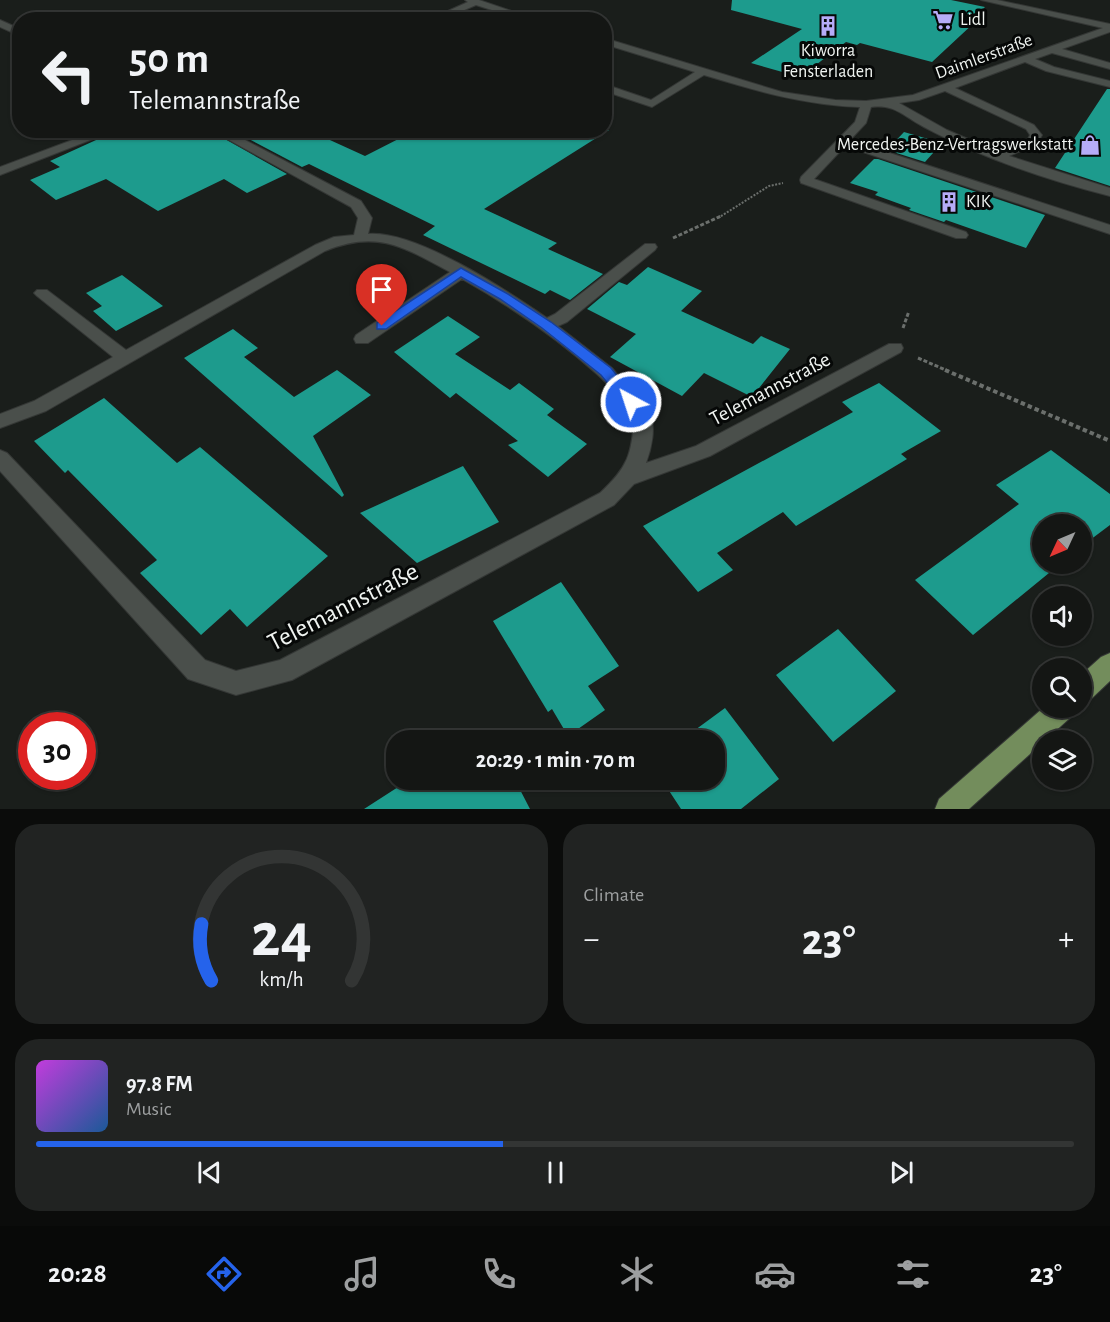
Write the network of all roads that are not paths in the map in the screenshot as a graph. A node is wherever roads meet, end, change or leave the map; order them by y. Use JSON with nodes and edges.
{"nodes":[{"id":1,"x":985,"y":0,"type":"edge"},
{"id":2,"x":473,"y":1,"type":"edge"},
{"id":3,"x":449,"y":12,"type":"edge"},
{"id":4,"x":508,"y":12,"type":"edge"},
{"id":5,"x":1110,"y":28,"type":"edge"},
{"id":6,"x":612,"y":43,"type":"edge"},
{"id":7,"x":1053,"y":50,"type":"junction"},
{"id":8,"x":1026,"y":59,"type":"junction"},
{"id":9,"x":1110,"y":66,"type":"edge"},
{"id":10,"x":703,"y":71,"type":"junction"},
{"id":11,"x":1110,"y":84,"type":"edge"},
{"id":12,"x":947,"y":88,"type":"junction"},
{"id":13,"x":612,"y":90,"type":"edge"},
{"id":14,"x":891,"y":103,"type":"junction"},
{"id":15,"x":866,"y":104,"type":"junction"},
{"id":16,"x":89,"y":138,"type":"edge"},
{"id":17,"x":231,"y":138,"type":"edge"},
{"id":18,"x":842,"y":141,"type":"junction"},
{"id":19,"x":998,"y":156,"type":"junction"},
{"id":20,"x":0,"y":171,"type":"edge"},
{"id":21,"x":1110,"y":192,"type":"edge"},
{"id":22,"x":1110,"y":230,"type":"edge"},
{"id":23,"x":961,"y":235,"type":"dead end"},
{"id":24,"x":360,"y":238,"type":"junction"},
{"id":25,"x":650,"y":247,"type":"road end"},
{"id":26,"x":461,"y":272,"type":"junction"},
{"id":27,"x":42,"y":293,"type":"dead end"},
{"id":28,"x":546,"y":325,"type":"junction"},
{"id":29,"x":362,"y":339,"type":"dead end"},
{"id":30,"x":895,"y":348,"type":"road end"},
{"id":31,"x":126,"y":358,"type":"junction"},
{"id":32,"x":0,"y":421,"type":"edge"},
{"id":33,"x":0,"y":458,"type":"edge"},
{"id":34,"x":631,"y":477,"type":"junction"},
{"id":35,"x":1110,"y":665,"type":"edge"},
{"id":36,"x":1092,"y":681,"type":"edge"},
{"id":37,"x":1051,"y":718,"type":"edge"},
{"id":38,"x":949,"y":809,"type":"edge"}],
"edges":[{"from":1,"to":5,"type":"street"},
{"from":2,"to":3,"type":"street"},
{"from":2,"to":4,"type":"street"},
{"from":5,"to":7,"type":"street","name":"Daimlerstraße"},
{"from":6,"to":10,"type":"street","name":"Daimlerstraße"},
{"from":7,"to":8,"type":"street","name":"Daimlerstraße"},
{"from":7,"to":9,"type":"street"},
{"from":8,"to":11,"type":"street"},
{"from":8,"to":12,"type":"street","name":"Daimlerstraße"},
{"from":10,"to":13,"type":"street"},
{"from":10,"to":15,"type":"street","name":"Daimlerstraße"},
{"from":12,"to":14,"type":"street","name":"Daimlerstraße"},
{"from":12,"to":19,"type":"street"},
{"from":14,"to":15,"type":"street","name":"Daimlerstraße"},
{"from":14,"to":19,"type":"street"},
{"from":15,"to":18,"type":"street"},
{"from":16,"to":20,"type":"street"},
{"from":17,"to":24,"type":"street"},
{"from":18,"to":22,"type":"street"},
{"from":18,"to":23,"type":"street"},
{"from":19,"to":21,"type":"street"},
{"from":24,"to":26,"type":"street","name":"Telemannstraße"},
{"from":24,"to":31,"type":"street","name":"Telemannstraße"},
{"from":25,"to":28,"type":"street"},
{"from":26,"to":28,"type":"street","name":"Telemannstraße"},
{"from":26,"to":29,"type":"street"},
{"from":27,"to":31,"type":"street"},
{"from":28,"to":34,"type":"street","name":"Telemannstraße"},
{"from":30,"to":34,"type":"street","name":"Telemannstraße"},
{"from":31,"to":32,"type":"street","name":"Telemannstraße"},
{"from":33,"to":34,"type":"street","name":"Telemannstraße"},
{"from":35,"to":36,"type":"main road"},
{"from":37,"to":38,"type":"main road"}]}
